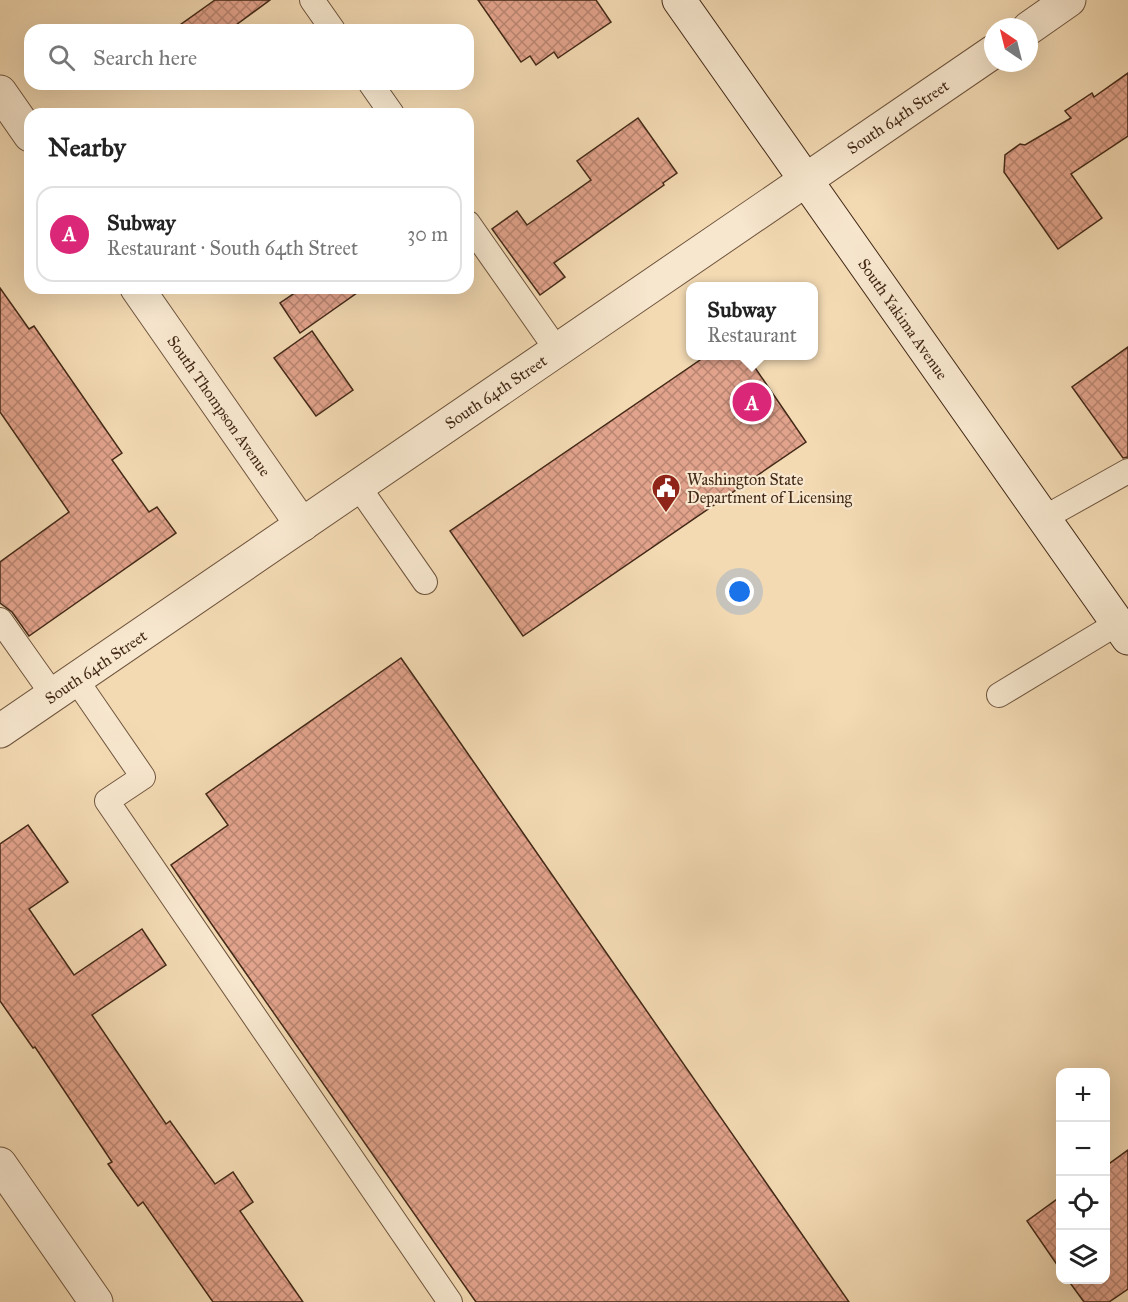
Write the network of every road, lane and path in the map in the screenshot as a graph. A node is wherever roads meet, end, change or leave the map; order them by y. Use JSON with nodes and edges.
{"nodes":[{"id":1,"x":312,"y":0,"type":"edge"},
{"id":2,"x":679,"y":0,"type":"edge"},
{"id":3,"x":1067,"y":1,"type":"edge"},
{"id":4,"x":1038,"y":21,"type":"edge"},
{"id":5,"x":329,"y":24,"type":"edge"},
{"id":6,"x":984,"y":58,"type":"edge"},
{"id":7,"x":375,"y":90,"type":"edge"},
{"id":8,"x":0,"y":92,"type":"edge"},
{"id":9,"x":388,"y":108,"type":"edge"},
{"id":10,"x":24,"y":126,"type":"edge"},
{"id":11,"x":805,"y":181,"type":"junction"},
{"id":12,"x":474,"y":232,"type":"edge"},
{"id":13,"x":141,"y":294,"type":"edge"},
{"id":14,"x":557,"y":350,"type":"junction"},
{"id":15,"x":1128,"y":471,"type":"edge"},
{"id":16,"x":358,"y":486,"type":"junction"},
{"id":17,"x":1044,"y":518,"type":"junction"},
{"id":18,"x":302,"y":525,"type":"junction"},
{"id":19,"x":425,"y":582,"type":"dead end"},
{"id":20,"x":0,"y":620,"type":"edge"},
{"id":21,"x":1123,"y":631,"type":"edge"},
{"id":22,"x":65,"y":688,"type":"junction"},
{"id":23,"x":999,"y":695,"type":"dead end"},
{"id":24,"x":0,"y":731,"type":"edge"},
{"id":25,"x":0,"y":1164,"type":"edge"},
{"id":26,"x":96,"y":1302,"type":"edge"},
{"id":27,"x":450,"y":1302,"type":"edge"}],
"edges":[{"from":1,"to":5,"type":"lane"},
{"from":2,"to":11,"type":"street","name":"South Yakima Avenue"},
{"from":3,"to":4,"type":"street"},
{"from":6,"to":11,"type":"street","name":"South 64th Street"},
{"from":7,"to":9,"type":"lane"},
{"from":8,"to":10,"type":"street"},
{"from":11,"to":14,"type":"street","name":"South 64th Street"},
{"from":11,"to":17,"type":"street","name":"South Yakima Avenue"},
{"from":12,"to":14,"type":"lane"},
{"from":13,"to":18,"type":"street","name":"South Thompson Avenue"},
{"from":14,"to":16,"type":"street","name":"South 64th Street"},
{"from":15,"to":17,"type":"lane"},
{"from":16,"to":18,"type":"street","name":"South 64th Street"},
{"from":16,"to":19,"type":"lane"},
{"from":17,"to":21,"type":"street","name":"South Yakima Avenue"},
{"from":18,"to":22,"type":"street","name":"South 64th Street"},
{"from":20,"to":22,"type":"lane"},
{"from":21,"to":23,"type":"lane"},
{"from":22,"to":24,"type":"street","name":"South 64th Street"},
{"from":22,"to":27,"type":"lane"},
{"from":25,"to":26,"type":"street"}]}
